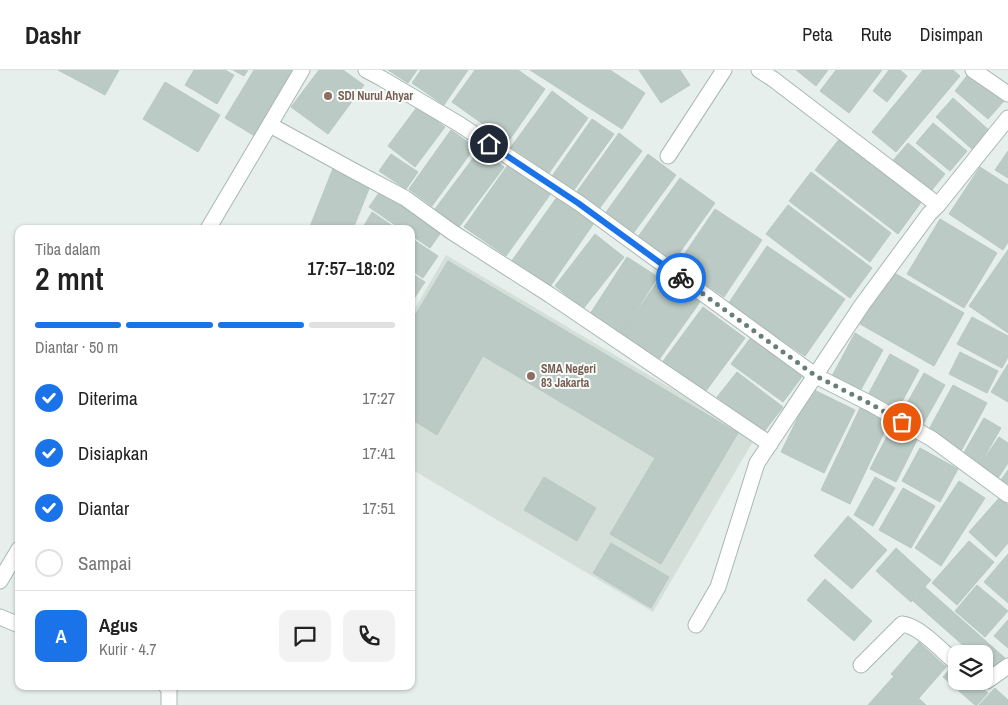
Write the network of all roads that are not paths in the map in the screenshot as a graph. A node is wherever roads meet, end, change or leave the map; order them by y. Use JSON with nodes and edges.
{"nodes":[{"id":1,"x":302,"y":70,"type":"edge"},
{"id":2,"x":366,"y":70,"type":"edge"},
{"id":3,"x":724,"y":70,"type":"edge"},
{"id":4,"x":759,"y":70,"type":"edge"},
{"id":5,"x":973,"y":70,"type":"edge"},
{"id":6,"x":1008,"y":94,"type":"edge"},
{"id":7,"x":1008,"y":118,"type":"edge"},
{"id":8,"x":270,"y":124,"type":"junction"},
{"id":9,"x":668,"y":156,"type":"dead end"},
{"id":10,"x":938,"y":205,"type":"junction"},
{"id":11,"x":210,"y":225,"type":"edge"},
{"id":12,"x":816,"y":376,"type":"junction"},
{"id":13,"x":770,"y":444,"type":"junction"},
{"id":14,"x":1008,"y":494,"type":"edge"},
{"id":15,"x":15,"y":556,"type":"edge"},
{"id":16,"x":0,"y":580,"type":"edge"},
{"id":17,"x":0,"y":617,"type":"edge"},
{"id":18,"x":15,"y":623,"type":"edge"},
{"id":19,"x":696,"y":625,"type":"dead end"},
{"id":20,"x":948,"y":656,"type":"edge"},
{"id":21,"x":861,"y":665,"type":"dead end"},
{"id":22,"x":1008,"y":666,"type":"edge"},
{"id":23,"x":993,"y":677,"type":"edge"},
{"id":24,"x":168,"y":690,"type":"edge"},
{"id":25,"x":169,"y":705,"type":"edge"}],
"edges":[{"from":1,"to":8,"type":"street"},
{"from":2,"to":12,"type":"street"},
{"from":3,"to":9,"type":"street"},
{"from":4,"to":10,"type":"street"},
{"from":5,"to":6,"type":"street"},
{"from":7,"to":10,"type":"street"},
{"from":8,"to":11,"type":"street"},
{"from":8,"to":13,"type":"street"},
{"from":10,"to":12,"type":"street"},
{"from":12,"to":13,"type":"street"},
{"from":12,"to":14,"type":"street"},
{"from":13,"to":19,"type":"street"},
{"from":15,"to":16,"type":"street"},
{"from":17,"to":18,"type":"street"},
{"from":20,"to":21,"type":"street"},
{"from":22,"to":23,"type":"street"},
{"from":24,"to":25,"type":"street"}]}
